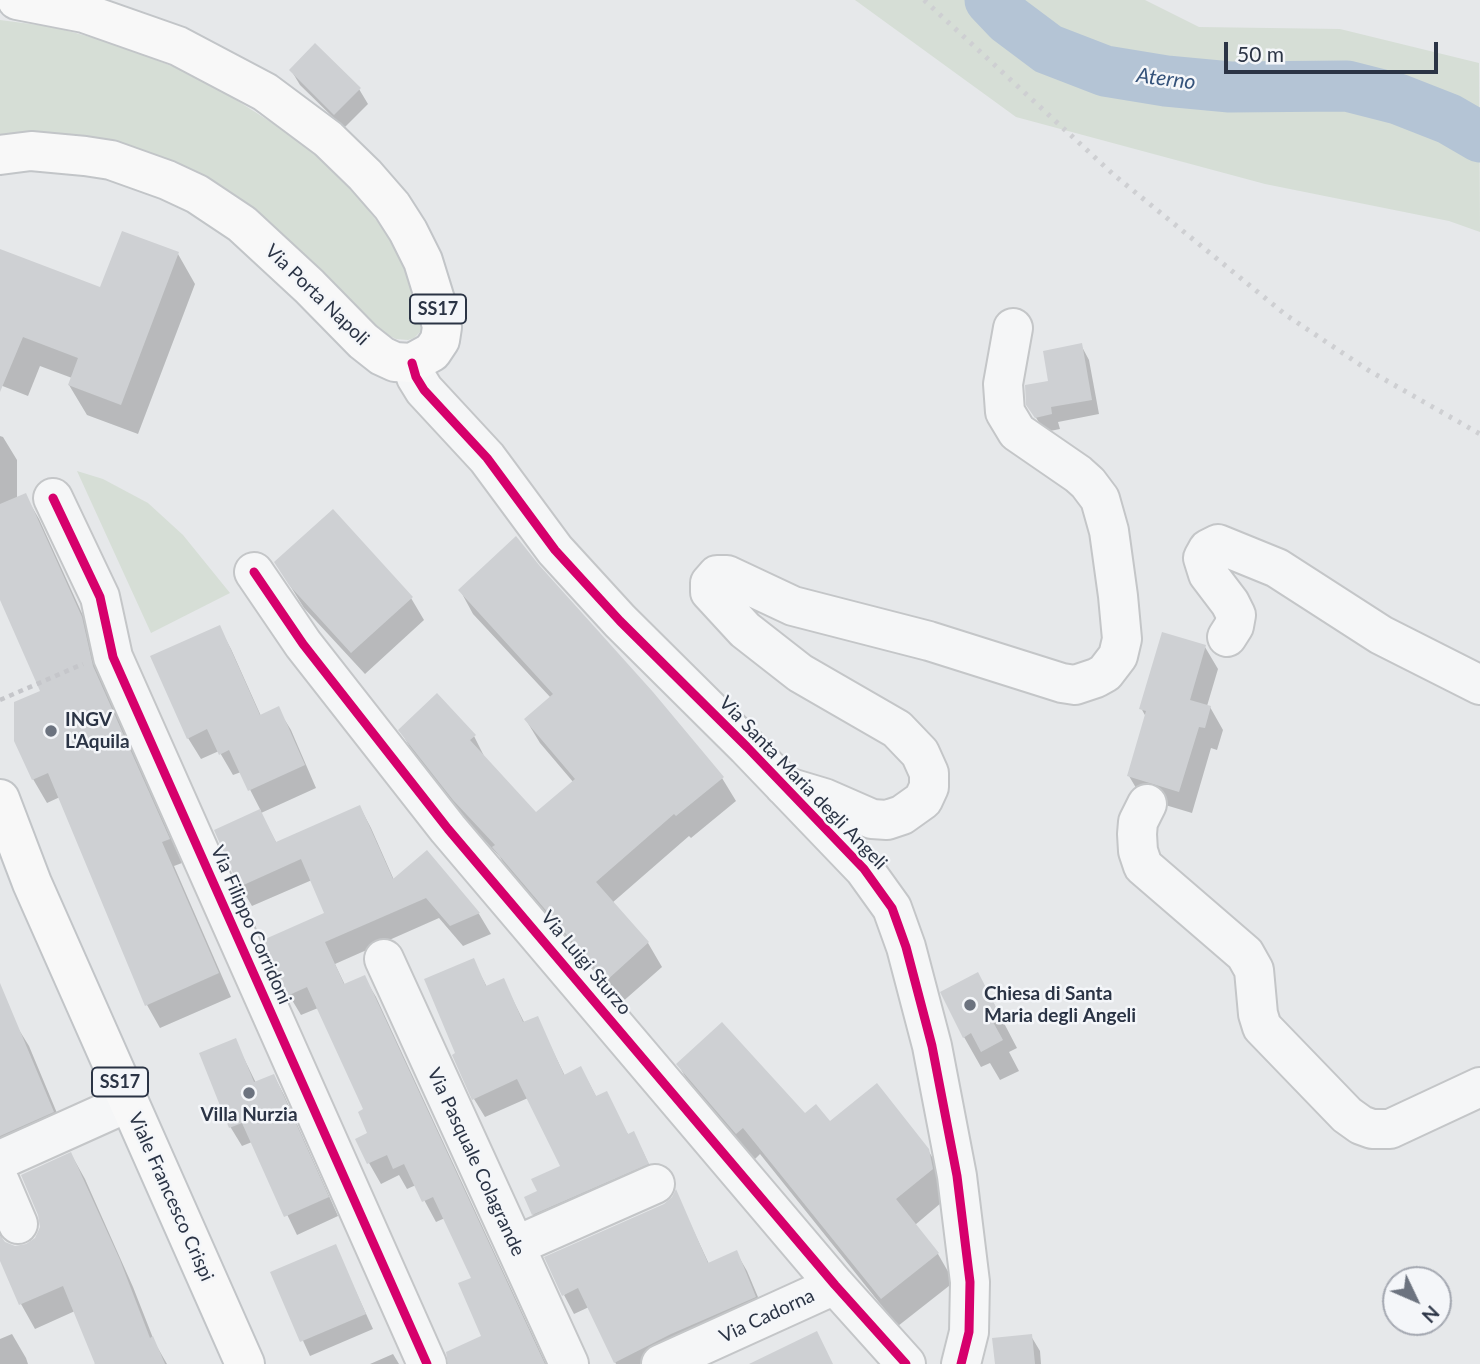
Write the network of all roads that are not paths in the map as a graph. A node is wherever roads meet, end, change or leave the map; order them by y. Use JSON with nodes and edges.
{"nodes":[{"id":1,"x":17,"y":0,"type":"edge"},
{"id":2,"x":0,"y":155,"type":"edge"},
{"id":3,"x":1013,"y":328,"type":"dead end"},
{"id":4,"x":412,"y":363,"type":"junction"},
{"id":5,"x":53,"y":498,"type":"dead end"},
{"id":6,"x":254,"y":572,"type":"dead end"},
{"id":7,"x":1227,"y":637,"type":"dead end"},
{"id":8,"x":1480,"y":685,"type":"edge"},
{"id":9,"x":784,"y":786,"type":"junction"},
{"id":10,"x":0,"y":799,"type":"edge"},
{"id":11,"x":1147,"y":804,"type":"dead end"},
{"id":12,"x":384,"y":959,"type":"dead end"},
{"id":13,"x":1480,"y":1087,"type":"edge"},
{"id":14,"x":129,"y":1102,"type":"junction"},
{"id":15,"x":0,"y":1160,"type":"edge"},
{"id":16,"x":0,"y":1182,"type":"edge"},
{"id":17,"x":655,"y":1184,"type":"dead end"},
{"id":18,"x":18,"y":1224,"type":"dead end"},
{"id":19,"x":515,"y":1246,"type":"junction"},
{"id":20,"x":835,"y":1285,"type":"junction"},
{"id":21,"x":713,"y":1353,"type":"edge"},
{"id":22,"x":245,"y":1364,"type":"edge"},
{"id":23,"x":427,"y":1364,"type":"edge"},
{"id":24,"x":569,"y":1364,"type":"edge"},
{"id":25,"x":661,"y":1364,"type":"edge"},
{"id":26,"x":906,"y":1364,"type":"edge"},
{"id":27,"x":961,"y":1364,"type":"edge"}],
"edges":[{"from":1,"to":4,"type":"main road","number":"SS17"},
{"from":2,"to":4,"type":"main road","name":"Via Porta Napoli"},
{"from":3,"to":9,"type":"street"},
{"from":4,"to":9,"type":"street","name":"Via Santa Maria degli Angeli"},
{"from":5,"to":23,"type":"street","name":"Via Filippo Corridoni"},
{"from":6,"to":20,"type":"street","name":"Via Luigi Sturzo"},
{"from":7,"to":8,"type":"street"},
{"from":9,"to":27,"type":"street","name":"Via Santa Maria degli Angeli"},
{"from":10,"to":14,"type":"main road","name":"Viale Francesco Crispi","number":"SS17"},
{"from":11,"to":13,"type":"street"},
{"from":12,"to":19,"type":"street","name":"Via Pasquale Colagrande"},
{"from":14,"to":15,"type":"street"},
{"from":14,"to":22,"type":"main road","name":"Viale Francesco Crispi","number":"SS17"},
{"from":16,"to":18,"type":"street"},
{"from":17,"to":19,"type":"street"},
{"from":19,"to":24,"type":"street","name":"Via Pasquale Colagrande"},
{"from":20,"to":21,"type":"street","name":"Via Cadorna"},
{"from":20,"to":26,"type":"street","name":"Via Luigi Sturzo"},
{"from":21,"to":25,"type":"street","name":"Via Cadorna"}]}
